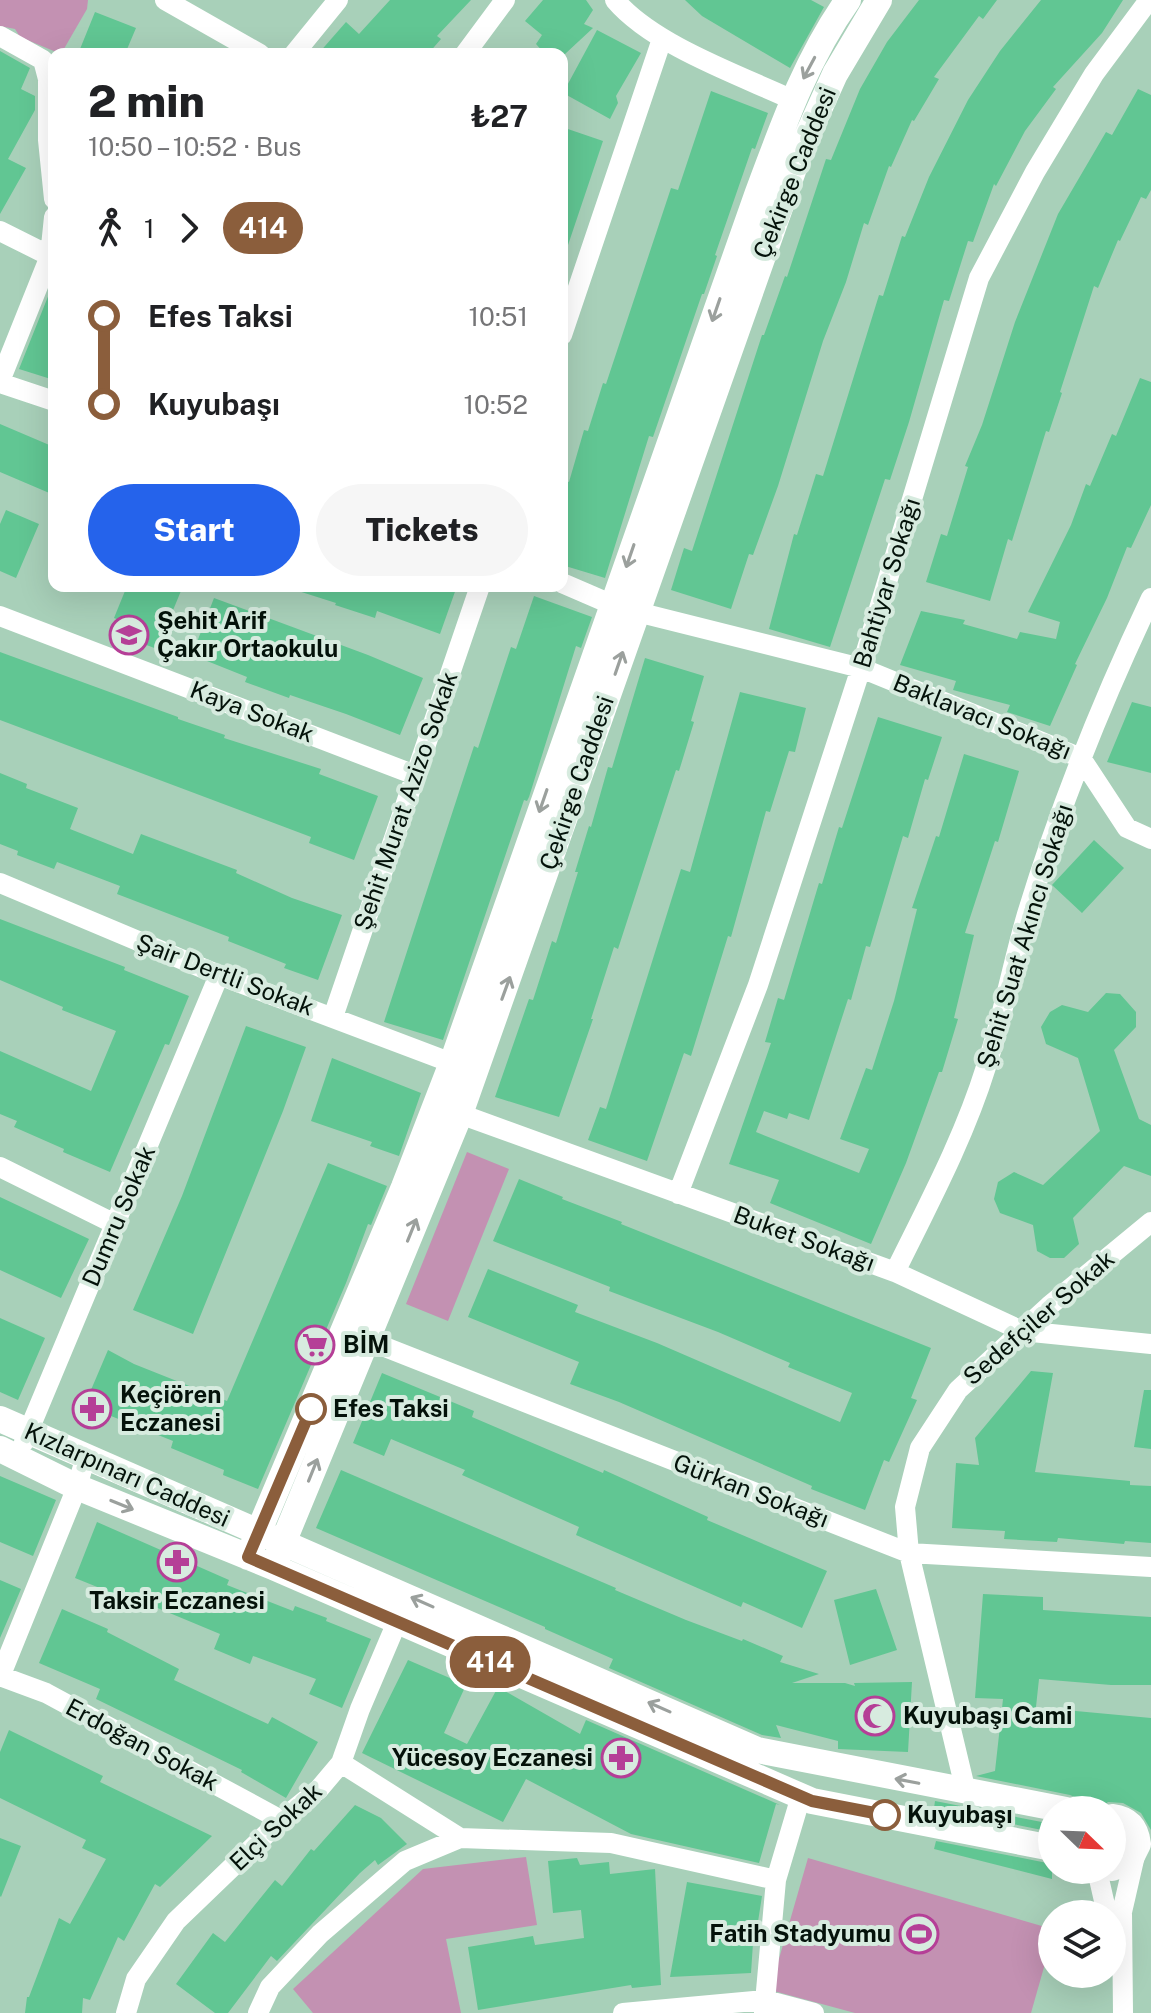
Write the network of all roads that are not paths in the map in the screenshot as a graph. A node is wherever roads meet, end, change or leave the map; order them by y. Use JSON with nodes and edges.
{"nodes":[{"id":1,"x":165,"y":0,"type":"edge"},
{"id":2,"x":338,"y":0,"type":"edge"},
{"id":3,"x":505,"y":0,"type":"edge"},
{"id":4,"x":615,"y":0,"type":"edge"},
{"id":5,"x":848,"y":0,"type":"edge"},
{"id":6,"x":879,"y":0,"type":"edge"},
{"id":7,"x":1149,"y":0,"type":"edge"},
{"id":8,"x":0,"y":36,"type":"edge"},
{"id":9,"x":662,"y":39,"type":"junction"},
{"id":10,"x":249,"y":48,"type":"edge"},
{"id":11,"x":299,"y":48,"type":"edge"},
{"id":12,"x":469,"y":48,"type":"edge"},
{"id":13,"x":48,"y":79,"type":"edge"},
{"id":14,"x":48,"y":79,"type":"edge"},
{"id":15,"x":793,"y":100,"type":"junction"},
{"id":16,"x":48,"y":140,"type":"edge"},
{"id":17,"x":0,"y":231,"type":"edge"},
{"id":18,"x":48,"y":255,"type":"edge"},
{"id":19,"x":48,"y":261,"type":"edge"},
{"id":20,"x":568,"y":317,"type":"edge"},
{"id":21,"x":0,"y":382,"type":"edge"},
{"id":22,"x":48,"y":399,"type":"edge"},
{"id":23,"x":568,"y":585,"type":"edge"},
{"id":24,"x":478,"y":592,"type":"edge"},
{"id":25,"x":1151,"y":598,"type":"edge"},
{"id":26,"x":625,"y":608,"type":"junction"},
{"id":27,"x":0,"y":616,"type":"edge"},
{"id":28,"x":861,"y":668,"type":"junction"},
{"id":29,"x":1081,"y":758,"type":"junction"},
{"id":30,"x":415,"y":775,"type":"junction"},
{"id":31,"x":1151,"y":839,"type":"edge"},
{"id":32,"x":0,"y":883,"type":"edge"},
{"id":33,"x":219,"y":975,"type":"junction"},
{"id":34,"x":333,"y":1017,"type":"junction"},
{"id":35,"x":452,"y":1063,"type":"junction"},
{"id":36,"x":460,"y":1114,"type":"junction"},
{"id":37,"x":0,"y":1167,"type":"edge"},
{"id":38,"x":678,"y":1194,"type":"junction"},
{"id":39,"x":1151,"y":1222,"type":"edge"},
{"id":40,"x":115,"y":1224,"type":"junction"},
{"id":41,"x":895,"y":1272,"type":"junction"},
{"id":42,"x":1022,"y":1331,"type":"junction"},
{"id":43,"x":367,"y":1340,"type":"junction"},
{"id":44,"x":1151,"y":1344,"type":"edge"},
{"id":45,"x":0,"y":1419,"type":"edge"},
{"id":46,"x":29,"y":1432,"type":"junction"},
{"id":47,"x":8,"y":1453,"type":"edge"},
{"id":48,"x":86,"y":1456,"type":"junction"},
{"id":49,"x":77,"y":1487,"type":"junction"},
{"id":50,"x":258,"y":1532,"type":"junction"},
{"id":51,"x":283,"y":1542,"type":"junction"},
{"id":52,"x":909,"y":1553,"type":"junction"},
{"id":53,"x":248,"y":1557,"type":"junction"},
{"id":54,"x":273,"y":1567,"type":"junction"},
{"id":55,"x":1151,"y":1567,"type":"edge"},
{"id":56,"x":397,"y":1622,"type":"junction"},
{"id":57,"x":0,"y":1676,"type":"edge"},
{"id":58,"x":341,"y":1763,"type":"junction"},
{"id":59,"x":966,"y":1792,"type":"junction"},
{"id":60,"x":801,"y":1796,"type":"junction"},
{"id":61,"x":1038,"y":1805,"type":"edge"},
{"id":62,"x":1126,"y":1817,"type":"edge"},
{"id":63,"x":1151,"y":1818,"type":"edge"},
{"id":64,"x":281,"y":1820,"type":"junction"},
{"id":65,"x":1126,"y":1821,"type":"edge"},
{"id":66,"x":460,"y":1838,"type":"junction"},
{"id":67,"x":1038,"y":1845,"type":"edge"},
{"id":68,"x":1144,"y":1850,"type":"edge"},
{"id":69,"x":1126,"y":1863,"type":"edge"},
{"id":70,"x":776,"y":1880,"type":"junction"},
{"id":71,"x":1109,"y":1988,"type":"edge"},
{"id":72,"x":765,"y":2007,"type":"edge"},
{"id":73,"x":126,"y":2013,"type":"edge"},
{"id":74,"x":258,"y":2013,"type":"edge"},
{"id":75,"x":623,"y":2013,"type":"edge"},
{"id":76,"x":814,"y":2013,"type":"edge"},
{"id":77,"x":1110,"y":2013,"type":"edge"},
{"id":78,"x":1123,"y":2013,"type":"edge"}],
"edges":[{"from":1,"to":10,"type":"street"},
{"from":2,"to":11,"type":"street"},
{"from":3,"to":12,"type":"street"},
{"from":4,"to":9,"type":"street"},
{"from":5,"to":15,"type":"main road","name":"Çekirge Caddesi","one_way":true},
{"from":6,"to":26,"type":"main road","name":"Çekirge Caddesi"},
{"from":7,"to":28,"type":"street","name":"Bahtiyar Sokağı"},
{"from":8,"to":13,"type":"street"},
{"from":9,"to":15,"type":"street"},
{"from":9,"to":20,"type":"street"},
{"from":14,"to":16,"type":"street"},
{"from":15,"to":26,"type":"main road","name":"Çekirge Caddesi","one_way":true},
{"from":17,"to":18,"type":"street"},
{"from":19,"to":21,"type":"street"},
{"from":21,"to":22,"type":"street"},
{"from":23,"to":26,"type":"street","name":"Baklavacı Sokağı"},
{"from":24,"to":30,"type":"street","name":"Şehit Murat Azizo Sokak"},
{"from":25,"to":29,"type":"street","name":"Şehit Suat Akıncı Sokağı"},
{"from":26,"to":28,"type":"street","name":"Baklavacı Sokağı"},
{"from":26,"to":35,"type":"main road","name":"Çekirge Caddesi","one_way":true},
{"from":36,"to":26,"type":"main road","name":"Çekirge Caddesi","one_way":true},
{"from":27,"to":30,"type":"street","name":"Kaya Sokak"},
{"from":28,"to":29,"type":"street","name":"Baklavacı Sokağı"},
{"from":28,"to":38,"type":"street","name":"Bahtiyar Sokağı"},
{"from":29,"to":31,"type":"street","name":"Baklavacı Sokağı"},
{"from":29,"to":41,"type":"street","name":"Şehit Suat Akıncı Sokağı"},
{"from":30,"to":34,"type":"street","name":"Şehit Murat Azizo Sokak"},
{"from":32,"to":33,"type":"street","name":"Şair Dertli Sokak"},
{"from":33,"to":34,"type":"street","name":"Şair Dertli Sokak"},
{"from":33,"to":40,"type":"street","name":"Dumru Sokak"},
{"from":34,"to":35,"type":"street","name":"Şair Dertli Sokak"},
{"from":35,"to":50,"type":"main road","name":"Çekirge Caddesi"},
{"from":36,"to":38,"type":"street","name":"Buket Sokağı"},
{"from":43,"to":36,"type":"main road","name":"Çekirge Caddesi","one_way":true},
{"from":37,"to":40,"type":"street"},
{"from":38,"to":41,"type":"street","name":"Buket Sokağı"},
{"from":39,"to":42,"type":"street","name":"Sedefçiler Sokak"},
{"from":40,"to":46,"type":"street","name":"Dumru Sokak"},
{"from":41,"to":42,"type":"street","name":"Buket Sokağı"},
{"from":42,"to":44,"type":"street","name":"Buket Sokağı"},
{"from":42,"to":52,"type":"street","name":"Sedefçiler Sokak"},
{"from":51,"to":43,"type":"main road","name":"Çekirge Caddesi","one_way":true},
{"from":43,"to":52,"type":"street","name":"Gürkan Sokağı"},
{"from":45,"to":46,"type":"main road","name":"Kızlarpınarı Caddesi"},
{"from":46,"to":47,"type":"street","name":"Dumru Sokak"},
{"from":46,"to":48,"type":"main road","name":"Kızlarpınarı Caddesi"},
{"from":47,"to":49,"type":"main road","name":"Kızlarpınarı Caddesi"},
{"from":48,"to":49,"type":"street"},
{"from":48,"to":50,"type":"main road","name":"Kızlarpınarı Caddesi"},
{"from":49,"to":53,"type":"main road","name":"Kızlarpınarı Caddesi","one_way":true},
{"from":49,"to":57,"type":"street"},
{"from":50,"to":51,"type":"main road","name":"Kızlarpınarı Caddesi"},
{"from":50,"to":53,"type":"main road","name":"Çekirge Caddesi"},
{"from":51,"to":54,"type":"main road","name":"Çekirge Caddesi"},
{"from":59,"to":51,"type":"main road","name":"Kızlarpınarı Caddesi","one_way":true},
{"from":52,"to":55,"type":"street","name":"Gürkan Sokağı"},
{"from":52,"to":59,"type":"street","name":"Sedefçiler Sokak"},
{"from":53,"to":54,"type":"main road","name":"Kızlarpınarı Caddesi"},
{"from":54,"to":56,"type":"main road","name":"Kızlarpınarı Caddesi"},
{"from":56,"to":58,"type":"street","name":"Elçi Sokak"},
{"from":56,"to":60,"type":"main road","name":"Kızlarpınarı Caddesi"},
{"from":57,"to":64,"type":"street","name":"Erdoğan Sokak"},
{"from":58,"to":64,"type":"street","name":"Elçi Sokak"},
{"from":58,"to":66,"type":"street"},
{"from":59,"to":61,"type":"main road","name":"Kızlarpınarı Caddesi"},
{"from":60,"to":67,"type":"main road","name":"Kızlarpınarı Caddesi"},
{"from":60,"to":70,"type":"street"},
{"from":62,"to":63,"type":"main road"},
{"from":64,"to":73,"type":"street","name":"Elçi Sokak"},
{"from":65,"to":68,"type":"main road"},
{"from":66,"to":70,"type":"street"},
{"from":66,"to":74,"type":"street"},
{"from":68,"to":69,"type":"main road"},
{"from":68,"to":78,"type":"street"},
{"from":70,"to":72,"type":"street"},
{"from":71,"to":77,"type":"street"},
{"from":72,"to":75,"type":"street"},
{"from":72,"to":76,"type":"street"}]}
